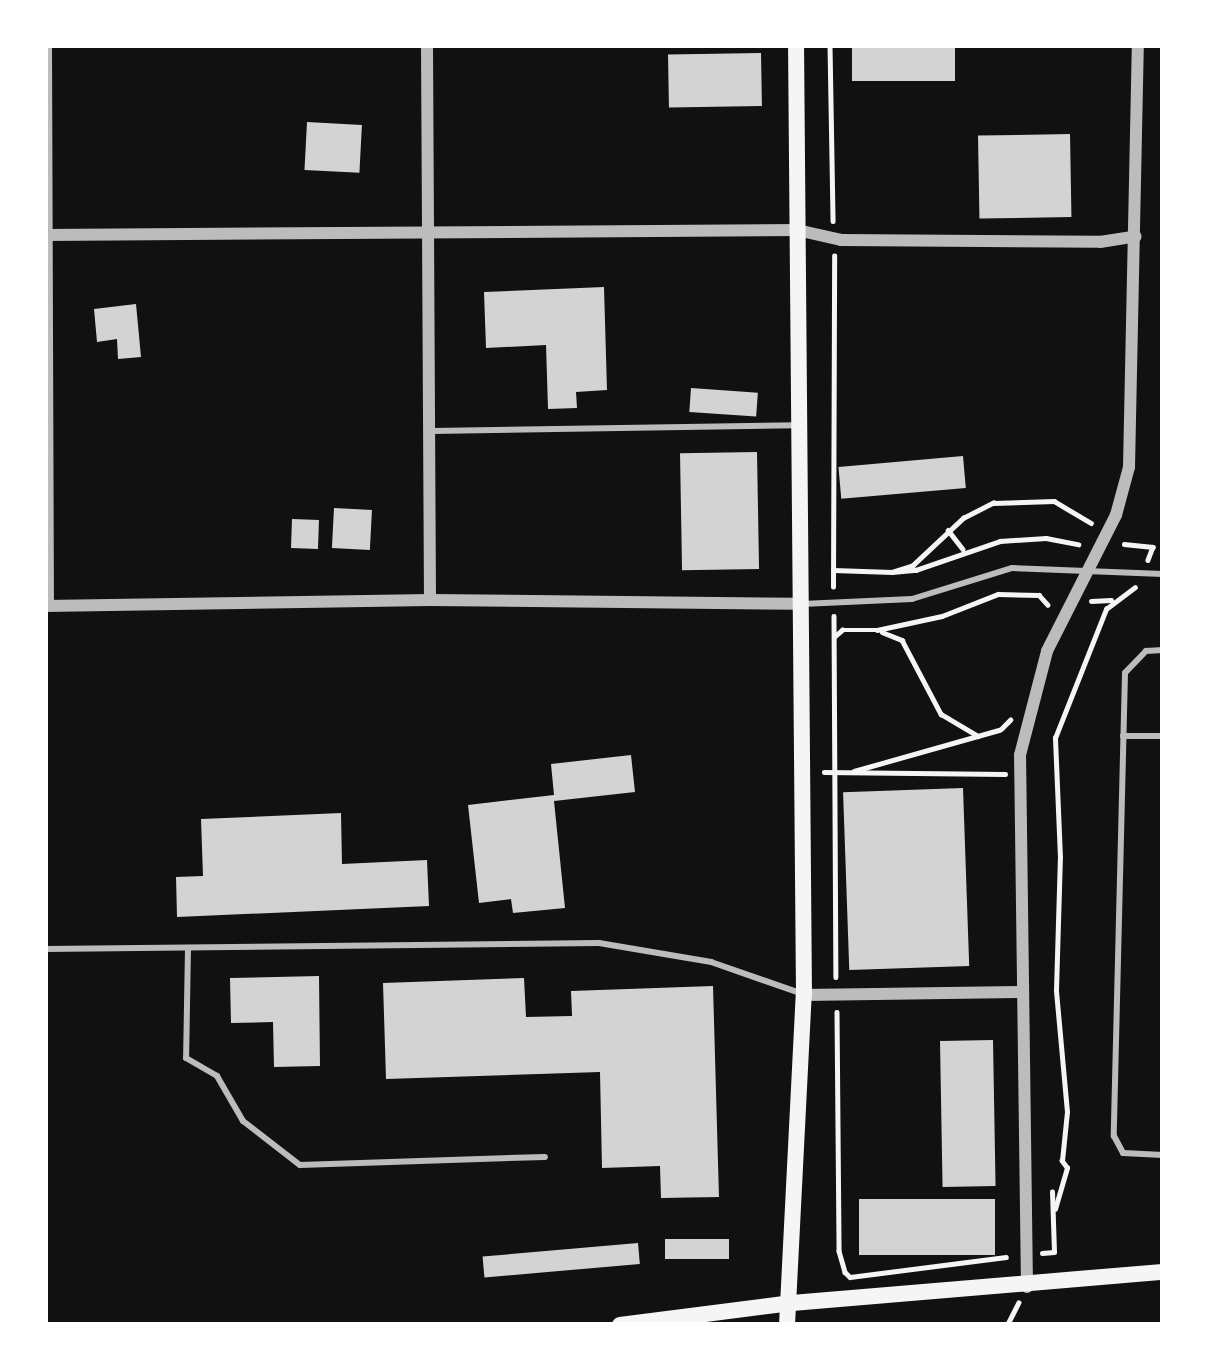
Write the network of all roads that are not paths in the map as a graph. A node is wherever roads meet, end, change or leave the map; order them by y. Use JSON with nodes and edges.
{"nodes":[{"id":1,"x":46,"y":45,"type":"edge"},
{"id":2,"x":427,"y":45,"type":"edge"},
{"id":3,"x":796,"y":45,"type":"edge"},
{"id":4,"x":1138,"y":45,"type":"edge"},
{"id":5,"x":797,"y":230,"type":"junction"},
{"id":6,"x":427,"y":232,"type":"junction"},
{"id":7,"x":46,"y":235,"type":"edge"},
{"id":8,"x":1136,"y":236,"type":"junction"},
{"id":9,"x":797,"y":425,"type":"junction"},
{"id":10,"x":428,"y":431,"type":"junction"},
{"id":11,"x":1088,"y":571,"type":"junction"},
{"id":12,"x":1163,"y":574,"type":"edge"},
{"id":13,"x":430,"y":600,"type":"junction"},
{"id":14,"x":798,"y":604,"type":"junction"},
{"id":15,"x":46,"y":606,"type":"edge"},
{"id":16,"x":1163,"y":650,"type":"edge"},
{"id":17,"x":1124,"y":736,"type":"junction"},
{"id":18,"x":1163,"y":736,"type":"edge"},
{"id":19,"x":188,"y":948,"type":"junction"},
{"id":20,"x":45,"y":949,"type":"edge"},
{"id":21,"x":1021,"y":992,"type":"junction"},
{"id":22,"x":804,"y":994,"type":"junction"},
{"id":23,"x":1163,"y":1155,"type":"edge"},
{"id":24,"x":544,"y":1157,"type":"dead end"},
{"id":25,"x":1163,"y":1271,"type":"edge"},
{"id":26,"x":1027,"y":1287,"type":"junction"},
{"id":27,"x":792,"y":1303,"type":"junction"},
{"id":28,"x":620,"y":1325,"type":"edge"},
{"id":29,"x":787,"y":1325,"type":"edge"}],
"edges":[{"from":1,"to":7,"type":"street"},
{"from":2,"to":6,"type":"street"},
{"from":3,"to":5,"type":"main road"},
{"from":4,"to":8,"type":"street"},
{"from":5,"to":6,"type":"street"},
{"from":5,"to":8,"type":"street"},
{"from":5,"to":9,"type":"main road"},
{"from":6,"to":7,"type":"street"},
{"from":6,"to":10,"type":"street"},
{"from":7,"to":15,"type":"street"},
{"from":8,"to":11,"type":"street"},
{"from":9,"to":10,"type":"lane"},
{"from":9,"to":14,"type":"main road"},
{"from":10,"to":13,"type":"street"},
{"from":11,"to":12,"type":"lane"},
{"from":11,"to":14,"type":"lane"},
{"from":11,"to":21,"type":"street"},
{"from":13,"to":14,"type":"street"},
{"from":13,"to":15,"type":"street"},
{"from":14,"to":22,"type":"main road"},
{"from":16,"to":17,"type":"lane"},
{"from":17,"to":18,"type":"lane"},
{"from":17,"to":23,"type":"lane"},
{"from":19,"to":20,"type":"lane"},
{"from":19,"to":22,"type":"lane"},
{"from":19,"to":24,"type":"lane"},
{"from":21,"to":22,"type":"street"},
{"from":21,"to":26,"type":"street"},
{"from":22,"to":27,"type":"main road"},
{"from":25,"to":26,"type":"main road"},
{"from":26,"to":27,"type":"main road"},
{"from":27,"to":28,"type":"main road"},
{"from":27,"to":29,"type":"main road"}]}
